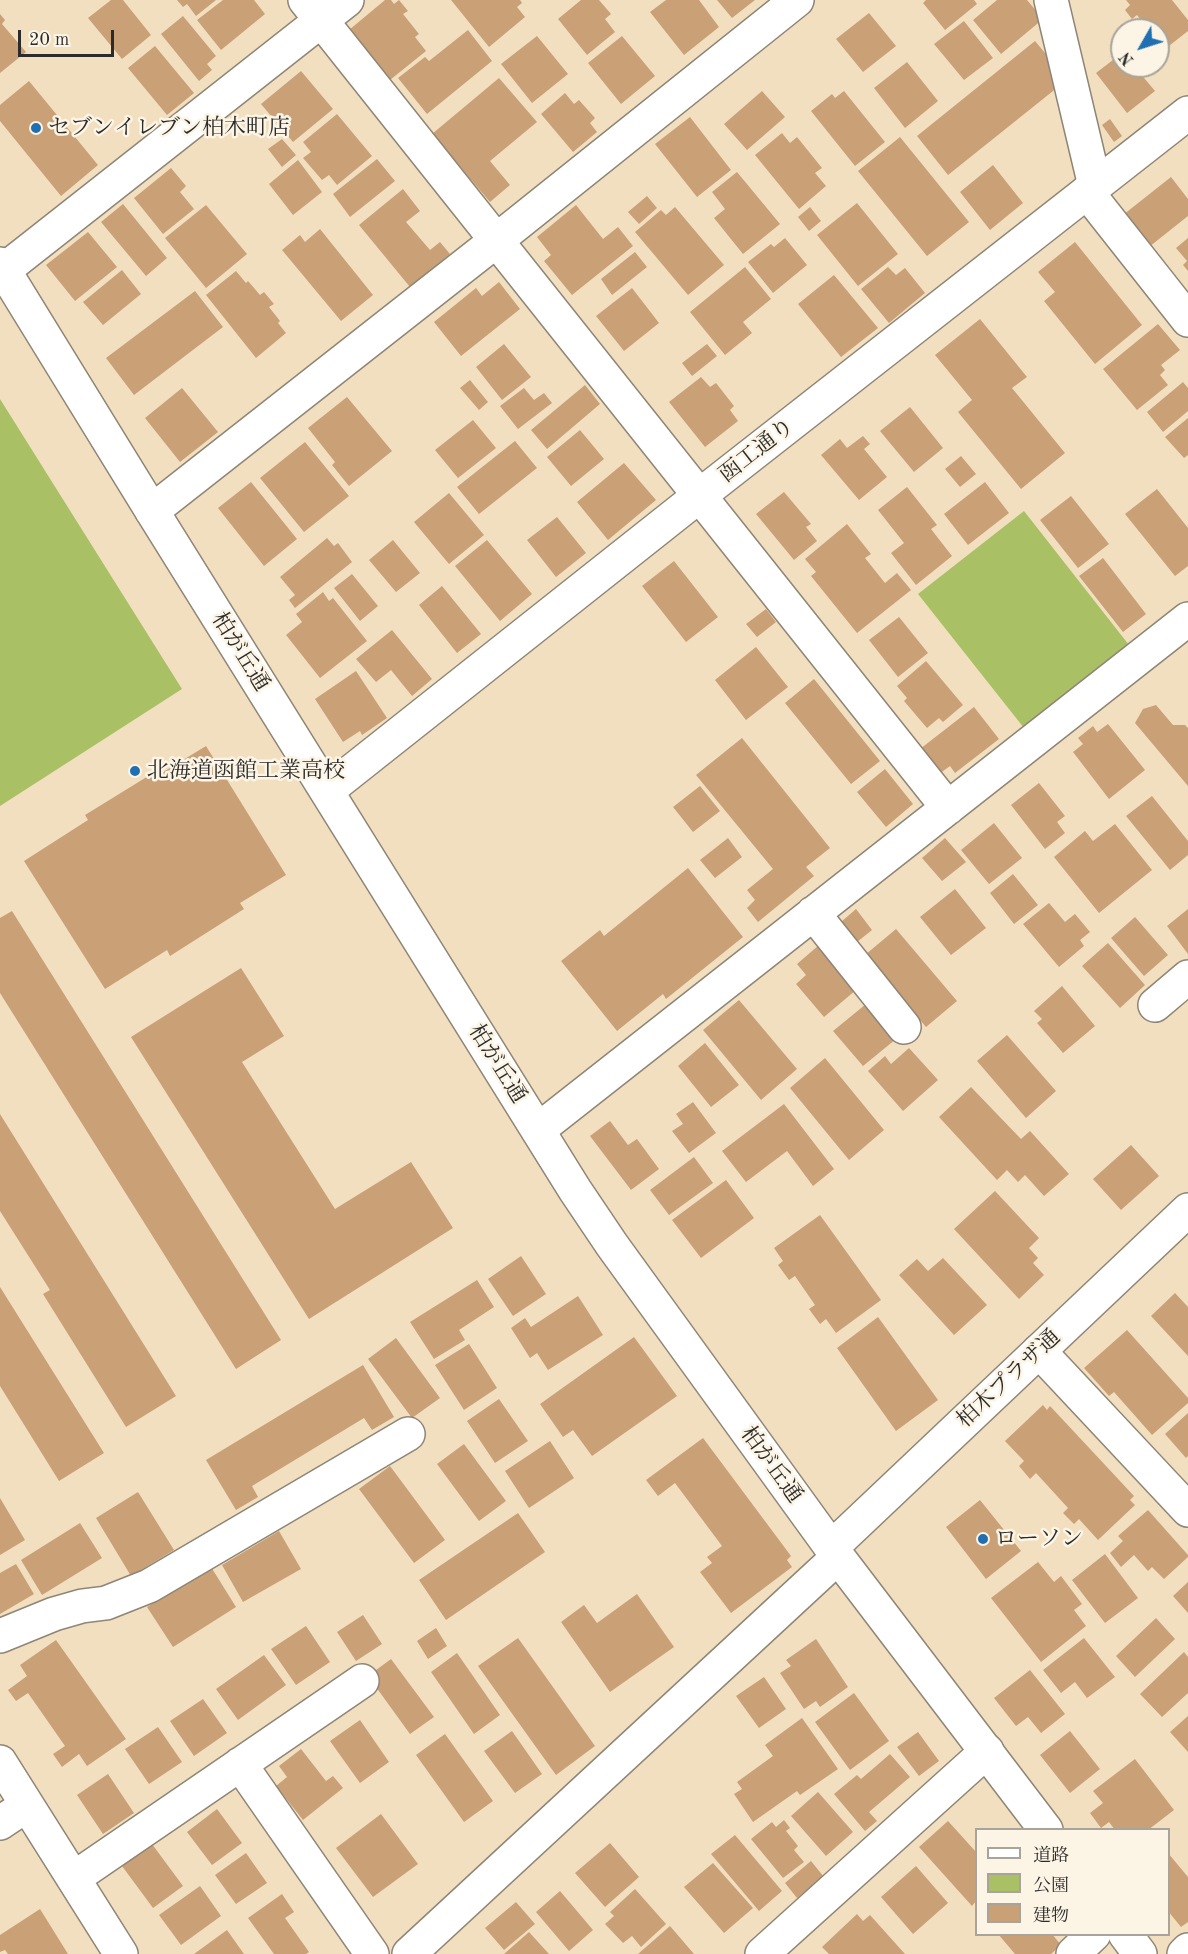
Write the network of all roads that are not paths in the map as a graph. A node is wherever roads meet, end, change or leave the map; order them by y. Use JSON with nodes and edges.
{"nodes":[{"id":1,"x":347,"y":0,"type":"edge"},
{"id":2,"x":797,"y":0,"type":"edge"},
{"id":3,"x":1051,"y":0,"type":"edge"},
{"id":4,"x":313,"y":10,"type":"edge"},
{"id":5,"x":1188,"y":113,"type":"edge"},
{"id":6,"x":1091,"y":189,"type":"junction"},
{"id":7,"x":497,"y":240,"type":"junction"},
{"id":8,"x":2,"y":267,"type":"edge"},
{"id":9,"x":1188,"y":320,"type":"edge"},
{"id":10,"x":699,"y":496,"type":"junction"},
{"id":11,"x":152,"y":511,"type":"junction"},
{"id":12,"x":1188,"y":619,"type":"edge"},
{"id":13,"x":328,"y":790,"type":"junction"},
{"id":14,"x":948,"y":808,"type":"junction"},
{"id":15,"x":813,"y":913,"type":"junction"},
{"id":16,"x":1188,"y":977,"type":"edge"},
{"id":17,"x":1155,"y":1005,"type":"dead end"},
{"id":18,"x":904,"y":1028,"type":"dead end"},
{"id":19,"x":538,"y":1130,"type":"junction"},
{"id":20,"x":1188,"y":1210,"type":"edge"},
{"id":21,"x":1039,"y":1351,"type":"junction"},
{"id":22,"x":408,"y":1434,"type":"dead end"},
{"id":23,"x":1188,"y":1510,"type":"edge"},
{"id":24,"x":834,"y":1553,"type":"junction"},
{"id":25,"x":0,"y":1636,"type":"edge"},
{"id":26,"x":362,"y":1681,"type":"dead end"},
{"id":27,"x":987,"y":1751,"type":"junction"},
{"id":28,"x":0,"y":1762,"type":"edge"},
{"id":29,"x":240,"y":1764,"type":"junction"},
{"id":30,"x":27,"y":1805,"type":"junction"},
{"id":31,"x":0,"y":1823,"type":"edge"},
{"id":32,"x":1045,"y":1828,"type":"edge"},
{"id":33,"x":74,"y":1878,"type":"junction"},
{"id":34,"x":1093,"y":1936,"type":"edge"},
{"id":35,"x":1126,"y":1936,"type":"edge"},
{"id":36,"x":1188,"y":1950,"type":"edge"},
{"id":37,"x":121,"y":1954,"type":"edge"},
{"id":38,"x":372,"y":1954,"type":"edge"},
{"id":39,"x":409,"y":1954,"type":"edge"},
{"id":40,"x":762,"y":1954,"type":"edge"},
{"id":41,"x":1073,"y":1954,"type":"edge"},
{"id":42,"x":1140,"y":1954,"type":"edge"},
{"id":43,"x":1184,"y":1954,"type":"edge"}],
"edges":[{"from":1,"to":4,"type":"street"},
{"from":2,"to":7,"type":"street"},
{"from":3,"to":6,"type":"street"},
{"from":4,"to":7,"type":"street"},
{"from":4,"to":8,"type":"street"},
{"from":5,"to":6,"type":"street","name":"函工通り"},
{"from":6,"to":9,"type":"street"},
{"from":6,"to":10,"type":"street","name":"函工通り"},
{"from":7,"to":10,"type":"street"},
{"from":7,"to":11,"type":"street"},
{"from":8,"to":11,"type":"street","name":"柏が丘通"},
{"from":10,"to":13,"type":"street","name":"函工通り"},
{"from":10,"to":14,"type":"street"},
{"from":11,"to":13,"type":"street","name":"柏が丘通"},
{"from":12,"to":14,"type":"street"},
{"from":13,"to":19,"type":"street","name":"柏が丘通"},
{"from":14,"to":15,"type":"street"},
{"from":15,"to":18,"type":"street"},
{"from":15,"to":19,"type":"street"},
{"from":16,"to":17,"type":"street"},
{"from":19,"to":24,"type":"street","name":"柏が丘通"},
{"from":20,"to":21,"type":"street","name":"柏木プラザ通"},
{"from":21,"to":23,"type":"street"},
{"from":21,"to":24,"type":"street","name":"柏木プラザ通"},
{"from":22,"to":25,"type":"street"},
{"from":24,"to":27,"type":"street","name":"柏が丘通"},
{"from":24,"to":39,"type":"street","name":"柏木プラザ通"},
{"from":26,"to":29,"type":"street"},
{"from":27,"to":32,"type":"street","name":"柏が丘通"},
{"from":27,"to":40,"type":"street"},
{"from":28,"to":30,"type":"street"},
{"from":29,"to":33,"type":"street"},
{"from":29,"to":38,"type":"street"},
{"from":30,"to":31,"type":"street"},
{"from":30,"to":33,"type":"street"},
{"from":33,"to":37,"type":"street"},
{"from":34,"to":41,"type":"street"},
{"from":35,"to":42,"type":"street"},
{"from":36,"to":43,"type":"street"}]}
